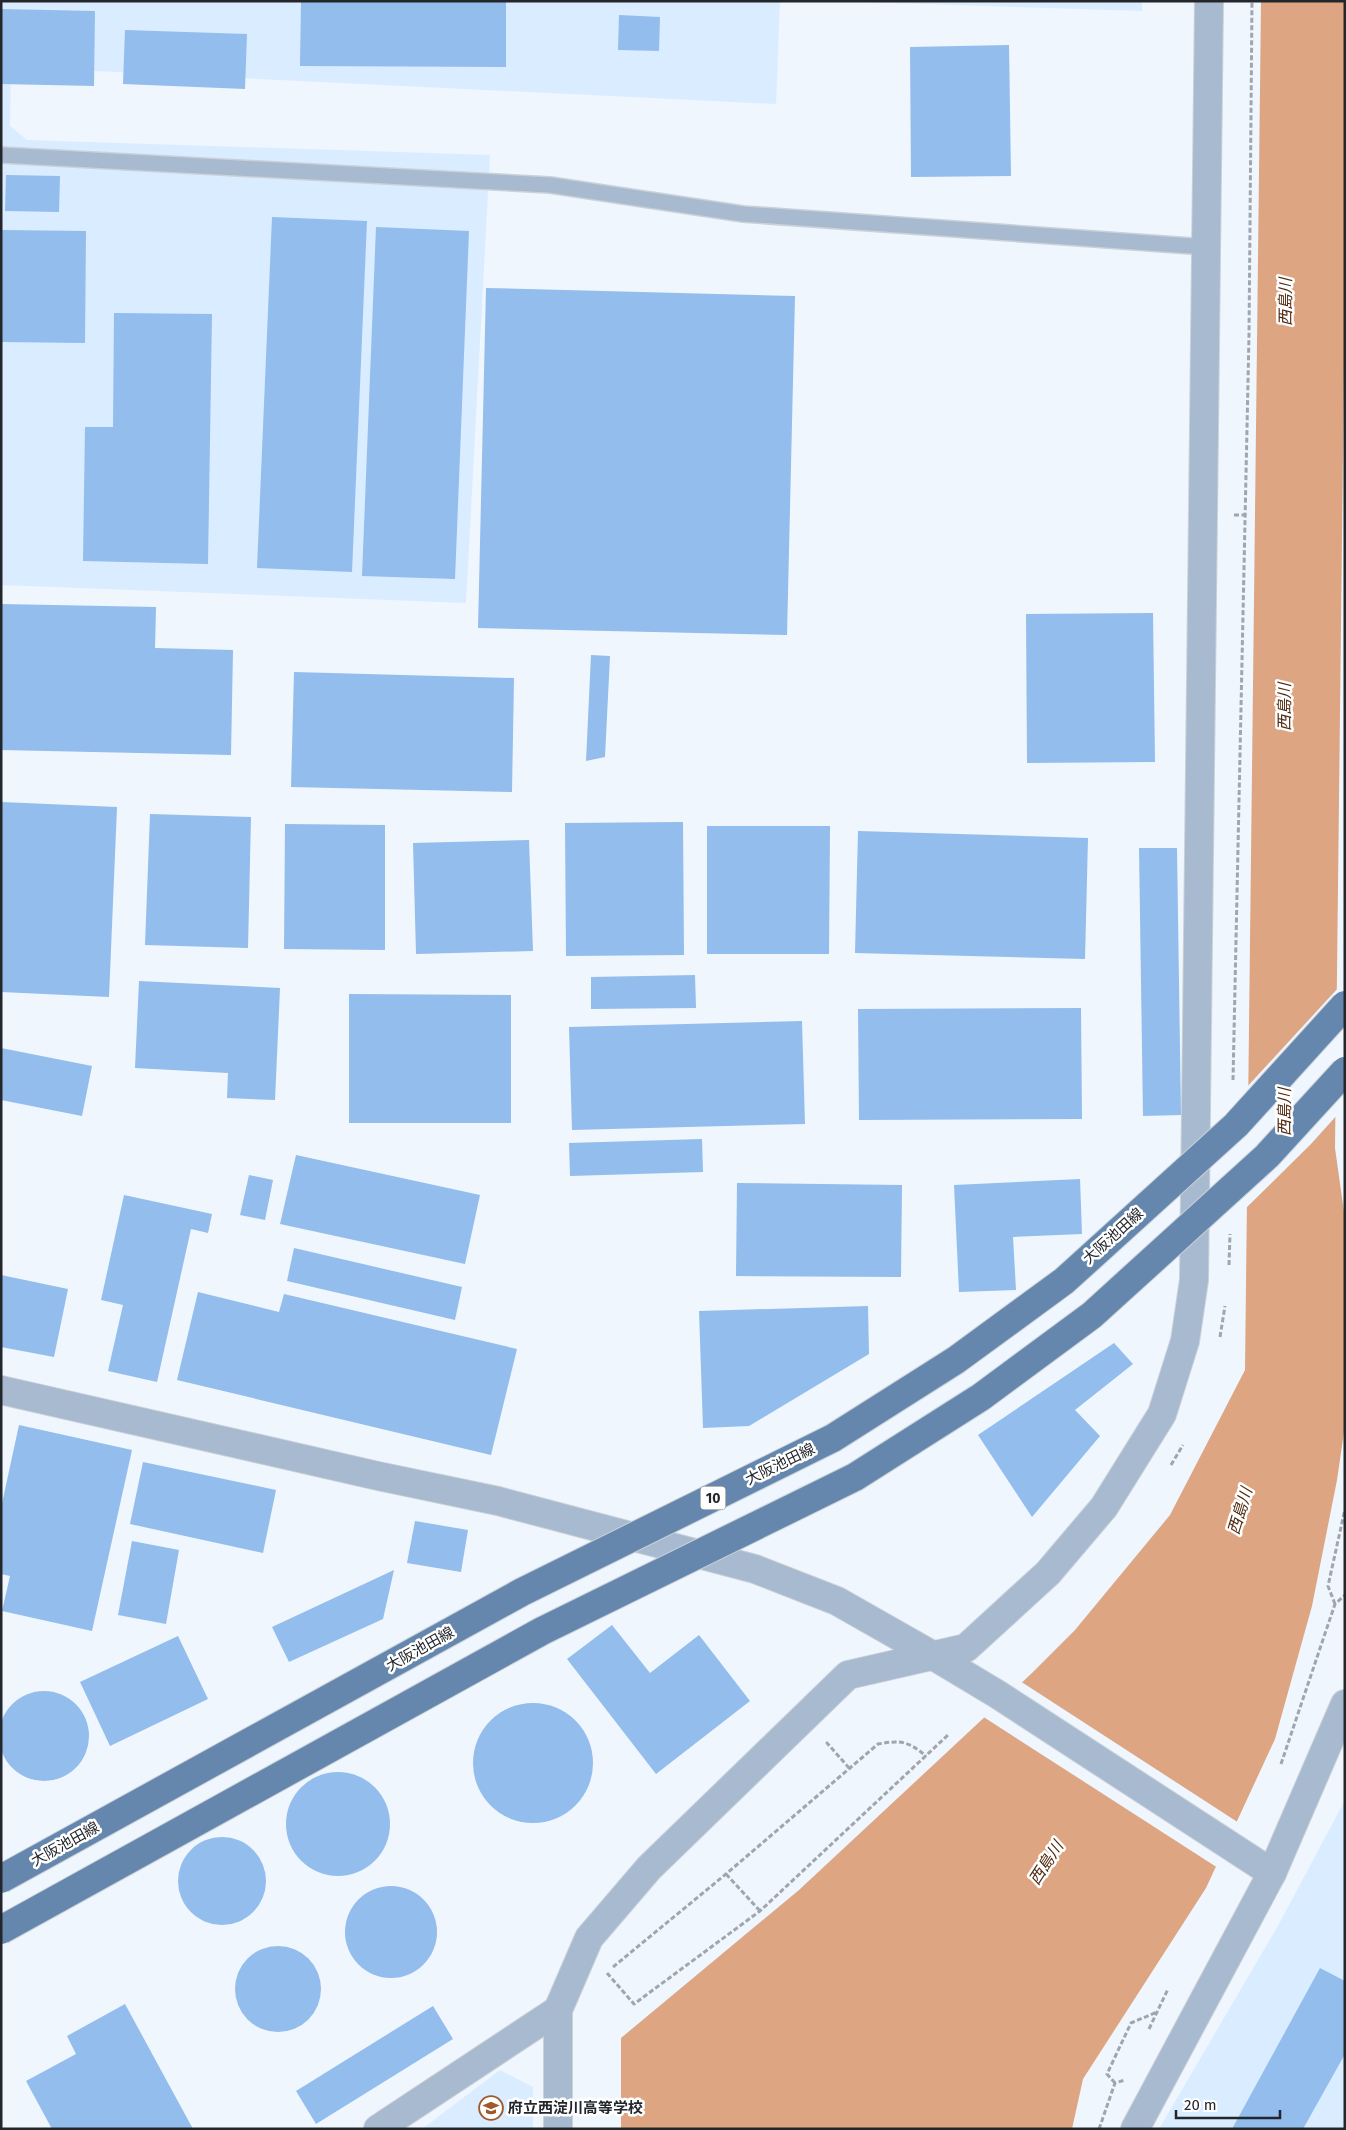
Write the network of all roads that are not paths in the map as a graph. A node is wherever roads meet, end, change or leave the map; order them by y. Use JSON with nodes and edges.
{"nodes":[{"id":1,"x":1209,"y":1,"type":"edge"},
{"id":2,"x":1,"y":154,"type":"edge"},
{"id":3,"x":1206,"y":247,"type":"junction"},
{"id":4,"x":1345,"y":1005,"type":"edge"},
{"id":5,"x":1345,"y":1071,"type":"edge"},
{"id":6,"x":1,"y":1390,"type":"edge"},
{"id":7,"x":932,"y":1655,"type":"junction"},
{"id":8,"x":1345,"y":1704,"type":"edge"},
{"id":9,"x":1272,"y":1873,"type":"junction"},
{"id":10,"x":1,"y":1879,"type":"edge"},
{"id":11,"x":1,"y":1930,"type":"edge"},
{"id":12,"x":558,"y":2010,"type":"junction"},
{"id":13,"x":378,"y":2129,"type":"edge"},
{"id":14,"x":558,"y":2129,"type":"edge"},
{"id":15,"x":1135,"y":2129,"type":"edge"}],
"edges":[{"from":1,"to":3,"type":"street"},
{"from":2,"to":3,"type":"lane"},
{"from":3,"to":7,"type":"street"},
{"from":4,"to":10,"type":"main road","name":"大阪池田線","number":"10","bridge":true},
{"from":5,"to":11,"type":"main road","bridge":true},
{"from":6,"to":7,"type":"street"},
{"from":7,"to":9,"type":"street"},
{"from":7,"to":12,"type":"street"},
{"from":8,"to":9,"type":"street"},
{"from":9,"to":15,"type":"street"},
{"from":12,"to":13,"type":"street"},
{"from":12,"to":14,"type":"street"}]}
